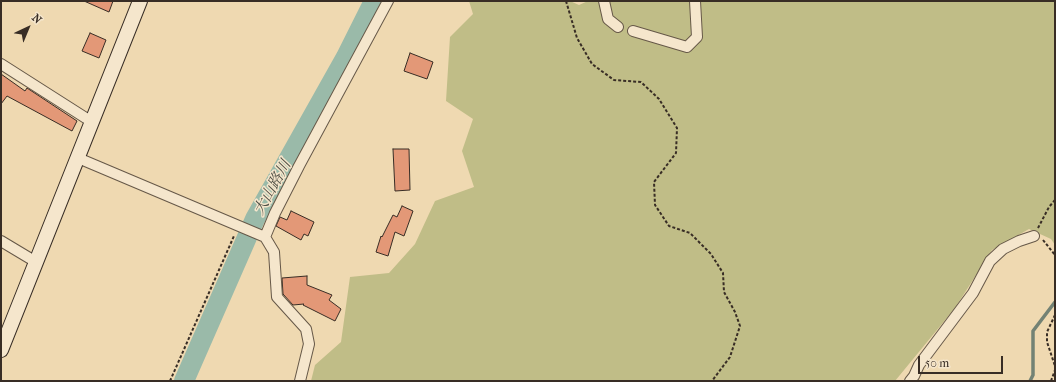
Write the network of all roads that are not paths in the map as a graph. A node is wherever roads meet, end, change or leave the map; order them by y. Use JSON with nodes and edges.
{"nodes":[{"id":1,"x":140,"y":1,"type":"edge"},
{"id":2,"x":388,"y":1,"type":"edge"},
{"id":3,"x":604,"y":1,"type":"edge"},
{"id":4,"x":695,"y":1,"type":"edge"},
{"id":5,"x":618,"y":27,"type":"dead end"},
{"id":6,"x":633,"y":32,"type":"dead end"},
{"id":7,"x":1,"y":64,"type":"edge"},
{"id":8,"x":92,"y":122,"type":"junction"},
{"id":9,"x":78,"y":158,"type":"junction"},
{"id":10,"x":263,"y":236,"type":"junction"},
{"id":11,"x":1034,"y":236,"type":"road end"},
{"id":12,"x":1,"y":241,"type":"edge"},
{"id":13,"x":36,"y":262,"type":"junction"},
{"id":14,"x":1,"y":350,"type":"edge"},
{"id":15,"x":300,"y":381,"type":"edge"},
{"id":16,"x":910,"y":381,"type":"edge"}],
"edges":[{"from":1,"to":8,"type":"street"},
{"from":2,"to":10,"type":"street"},
{"from":3,"to":5,"type":"street"},
{"from":4,"to":6,"type":"street"},
{"from":7,"to":8,"type":"street"},
{"from":8,"to":9,"type":"street"},
{"from":9,"to":10,"type":"street"},
{"from":9,"to":13,"type":"street"},
{"from":10,"to":15,"type":"street"},
{"from":11,"to":16,"type":"street"},
{"from":12,"to":13,"type":"street"},
{"from":13,"to":14,"type":"street"}]}
